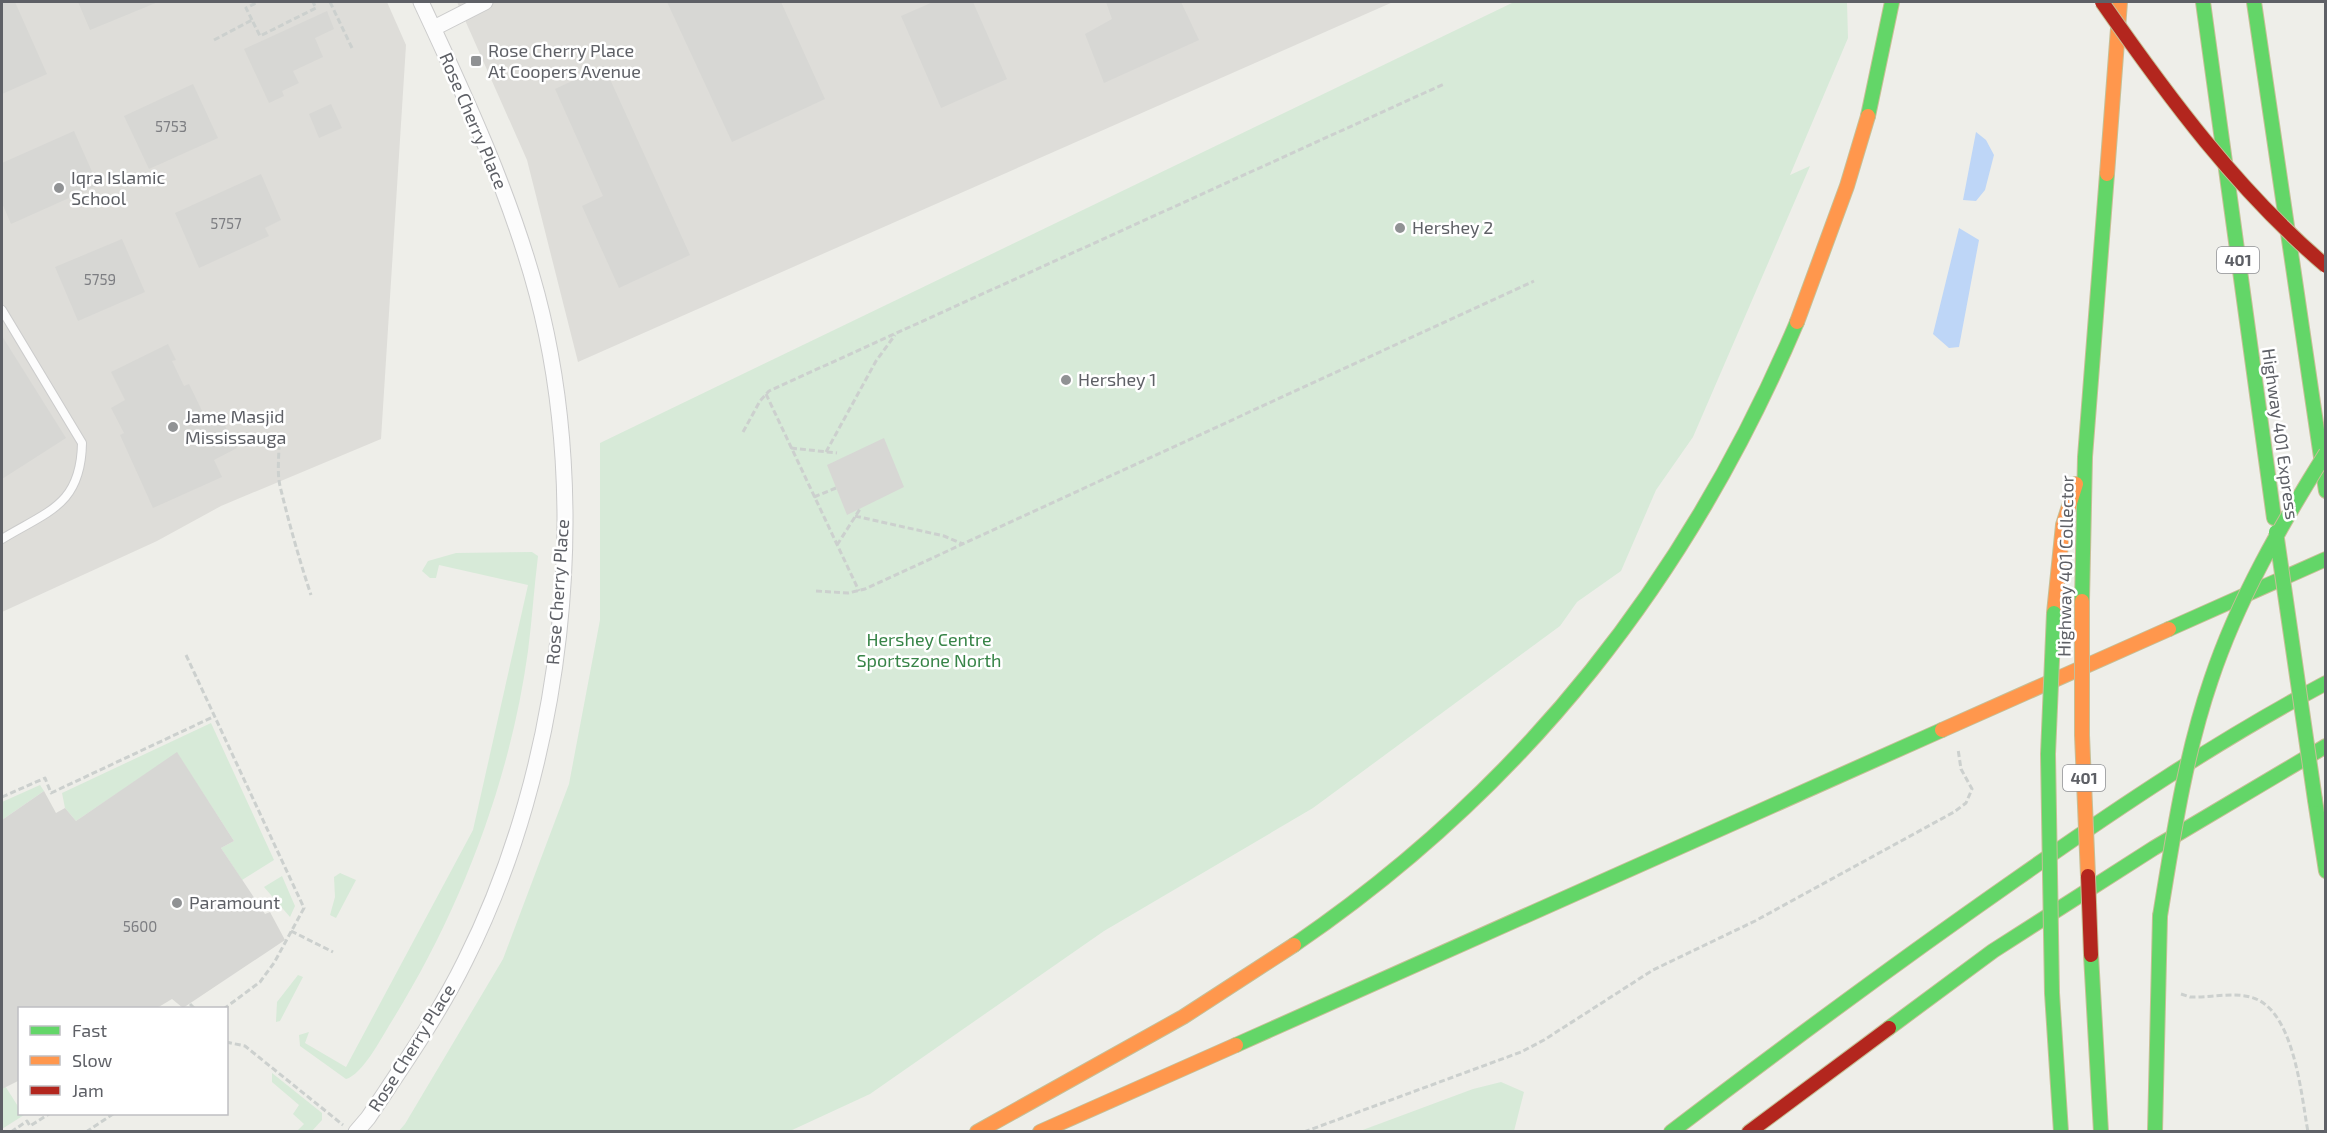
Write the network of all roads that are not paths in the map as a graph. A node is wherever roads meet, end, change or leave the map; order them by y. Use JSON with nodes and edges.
{"nodes":[{"id":1,"x":421,"y":2,"type":"edge"},
{"id":2,"x":485,"y":2,"type":"edge"},
{"id":3,"x":1892,"y":2,"type":"edge"},
{"id":4,"x":2102,"y":2,"type":"edge"},
{"id":5,"x":2120,"y":2,"type":"edge"},
{"id":6,"x":2203,"y":2,"type":"edge"},
{"id":7,"x":2254,"y":2,"type":"edge"},
{"id":8,"x":434,"y":28,"type":"junction"},
{"id":9,"x":2325,"y":266,"type":"edge"},
{"id":10,"x":2,"y":310,"type":"edge"},
{"id":11,"x":2325,"y":453,"type":"edge"},
{"id":12,"x":2085,"y":457,"type":"junction"},
{"id":13,"x":2325,"y":491,"type":"edge"},
{"id":14,"x":2,"y":539,"type":"edge"},
{"id":15,"x":2325,"y":559,"type":"edge"},
{"id":16,"x":2325,"y":683,"type":"edge"},
{"id":17,"x":2325,"y":746,"type":"edge"},
{"id":18,"x":2325,"y":871,"type":"edge"},
{"id":19,"x":356,"y":1131,"type":"edge"},
{"id":20,"x":977,"y":1131,"type":"edge"},
{"id":21,"x":1040,"y":1131,"type":"edge"},
{"id":22,"x":1671,"y":1131,"type":"edge"},
{"id":23,"x":1749,"y":1131,"type":"edge"},
{"id":24,"x":2061,"y":1131,"type":"edge"},
{"id":25,"x":2101,"y":1131,"type":"edge"},
{"id":26,"x":2155,"y":1131,"type":"edge"}],
"edges":[{"from":1,"to":8,"type":"street","name":"Rose Cherry Place"},
{"from":2,"to":8,"type":"street"},
{"from":3,"to":20,"type":"highway"},
{"from":4,"to":9,"type":"highway","bridge":true},
{"from":5,"to":12,"type":"highway","name":"Highway 401 Collector","number":"401"},
{"from":6,"to":18,"type":"highway","name":"Highway 401 Express","number":"401","bridge":true},
{"from":7,"to":13,"type":"highway","name":"Highway 401 Express"},
{"from":8,"to":19,"type":"street","name":"Rose Cherry Place"},
{"from":10,"to":14,"type":"lane"},
{"from":11,"to":26,"type":"highway","bridge":true},
{"from":12,"to":24,"type":"highway","bridge":true},
{"from":12,"to":25,"type":"highway","name":"Highway 401 Collector","number":"401","bridge":true},
{"from":15,"to":21,"type":"highway"},
{"from":16,"to":22,"type":"highway"},
{"from":17,"to":23,"type":"highway"}]}
